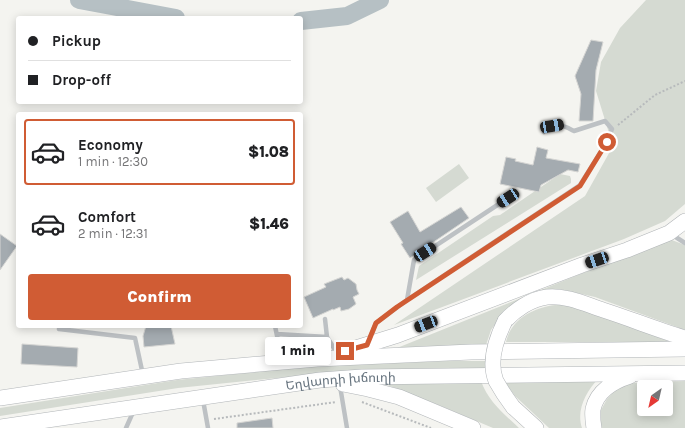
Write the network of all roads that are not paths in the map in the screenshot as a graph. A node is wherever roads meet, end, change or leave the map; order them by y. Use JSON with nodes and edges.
{"nodes":[{"id":1,"x":544,"y":132,"type":"dead end"},
{"id":2,"x":508,"y":198,"type":"dead end"},
{"id":3,"x":685,"y":221,"type":"edge"},
{"id":4,"x":669,"y":233,"type":"junction"},
{"id":5,"x":685,"y":243,"type":"edge"},
{"id":6,"x":407,"y":300,"type":"junction"},
{"id":7,"x":325,"y":319,"type":"dead end"},
{"id":8,"x":60,"y":328,"type":"edge"},
{"id":9,"x":276,"y":328,"type":"edge"},
{"id":10,"x":277,"y":334,"type":"junction"},
{"id":11,"x":327,"y":337,"type":"junction"},
{"id":12,"x":685,"y":338,"type":"edge"},
{"id":13,"x":367,"y":345,"type":"junction"},
{"id":14,"x":685,"y":349,"type":"edge"},
{"id":15,"x":337,"y":353,"type":"junction"},
{"id":16,"x":317,"y":358,"type":"junction"},
{"id":17,"x":283,"y":362,"type":"junction"},
{"id":18,"x":685,"y":373,"type":"edge"},
{"id":19,"x":640,"y":374,"type":"junction"},
{"id":20,"x":143,"y":377,"type":"junction"},
{"id":21,"x":320,"y":380,"type":"junction"},
{"id":22,"x":340,"y":384,"type":"junction"},
{"id":23,"x":202,"y":397,"type":"junction"},
{"id":24,"x":0,"y":398,"type":"edge"},
{"id":25,"x":136,"y":406,"type":"junction"},
{"id":26,"x":0,"y":426,"type":"edge"},
{"id":27,"x":126,"y":428,"type":"edge"},
{"id":28,"x":208,"y":428,"type":"edge"},
{"id":29,"x":347,"y":428,"type":"edge"},
{"id":30,"x":473,"y":428,"type":"edge"},
{"id":31,"x":536,"y":428,"type":"edge"},
{"id":32,"x":594,"y":428,"type":"edge"}],
"edges":[{"from":1,"to":6,"type":"lane"},
{"from":2,"to":6,"type":"lane"},
{"from":3,"to":4,"type":"main road"},
{"from":4,"to":5,"type":"lane"},
{"from":4,"to":13,"type":"main road"},
{"from":6,"to":13,"type":"lane"},
{"from":7,"to":11,"type":"lane"},
{"from":8,"to":20,"type":"lane"},
{"from":9,"to":10,"type":"lane"},
{"from":10,"to":11,"type":"lane"},
{"from":10,"to":17,"type":"lane"},
{"from":11,"to":15,"type":"lane"},
{"from":12,"to":31,"type":"main road","bridge":true},
{"from":13,"to":15,"type":"main road"},
{"from":14,"to":16,"type":"main road","name":"Եղվարդի խճուղի"},
{"from":15,"to":16,"type":"main road"},
{"from":16,"to":17,"type":"main road","name":"Եղվարդի խճուղի"},
{"from":17,"to":20,"type":"main road","name":"Եղվարդի խճուղի"},
{"from":18,"to":19,"type":"main road","name":"Եղվարդի խճուղի"},
{"from":19,"to":21,"type":"main road","name":"Եղվարդի խճուղի"},
{"from":19,"to":32,"type":"main road"},
{"from":20,"to":24,"type":"main road","name":"Եղվարդի խճուղի"},
{"from":21,"to":22,"type":"main road"},
{"from":21,"to":23,"type":"main road","name":"Եղվարդի խճուղի"},
{"from":22,"to":29,"type":"lane"},
{"from":22,"to":30,"type":"main road"},
{"from":23,"to":25,"type":"main road","name":"Եղվարդի խճուղի"},
{"from":23,"to":28,"type":"lane"},
{"from":25,"to":26,"type":"main road","name":"Եղվարդի խճուղի"},
{"from":25,"to":27,"type":"lane"}]}
